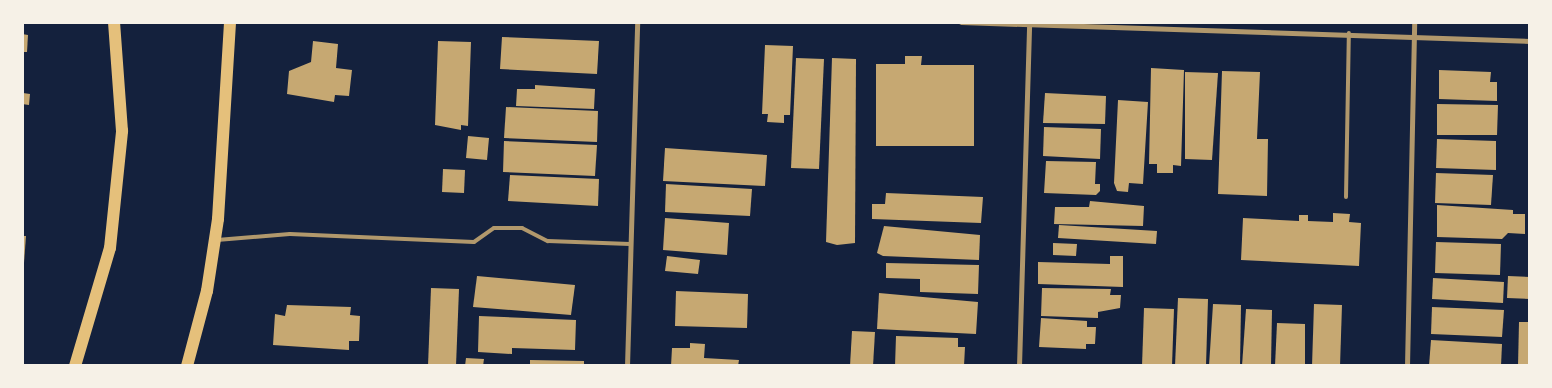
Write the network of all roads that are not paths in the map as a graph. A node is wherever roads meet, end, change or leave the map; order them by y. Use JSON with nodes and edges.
{"nodes":[{"id":1,"x":114,"y":22,"type":"edge"},
{"id":2,"x":230,"y":22,"type":"edge"},
{"id":3,"x":637,"y":22,"type":"edge"},
{"id":4,"x":961,"y":22,"type":"edge"},
{"id":5,"x":1414,"y":22,"type":"edge"},
{"id":6,"x":1029,"y":24,"type":"edge"},
{"id":7,"x":1349,"y":34,"type":"junction"},
{"id":8,"x":1414,"y":35,"type":"junction"},
{"id":9,"x":1530,"y":41,"type":"edge"},
{"id":10,"x":1346,"y":197,"type":"dead end"},
{"id":11,"x":215,"y":240,"type":"junction"},
{"id":12,"x":630,"y":244,"type":"junction"},
{"id":13,"x":76,"y":366,"type":"edge"},
{"id":14,"x":187,"y":366,"type":"edge"},
{"id":15,"x":627,"y":366,"type":"edge"},
{"id":16,"x":1019,"y":366,"type":"edge"},
{"id":17,"x":1407,"y":366,"type":"edge"}],
"edges":[{"from":1,"to":13,"type":"main road"},
{"from":2,"to":11,"type":"main road"},
{"from":3,"to":12,"type":"street"},
{"from":4,"to":6,"type":"street"},
{"from":5,"to":8,"type":"street"},
{"from":6,"to":7,"type":"street"},
{"from":6,"to":16,"type":"street"},
{"from":7,"to":8,"type":"street"},
{"from":7,"to":10,"type":"lane"},
{"from":8,"to":9,"type":"street"},
{"from":8,"to":17,"type":"street"},
{"from":11,"to":12,"type":"lane"},
{"from":11,"to":14,"type":"main road"},
{"from":12,"to":15,"type":"street"}]}
